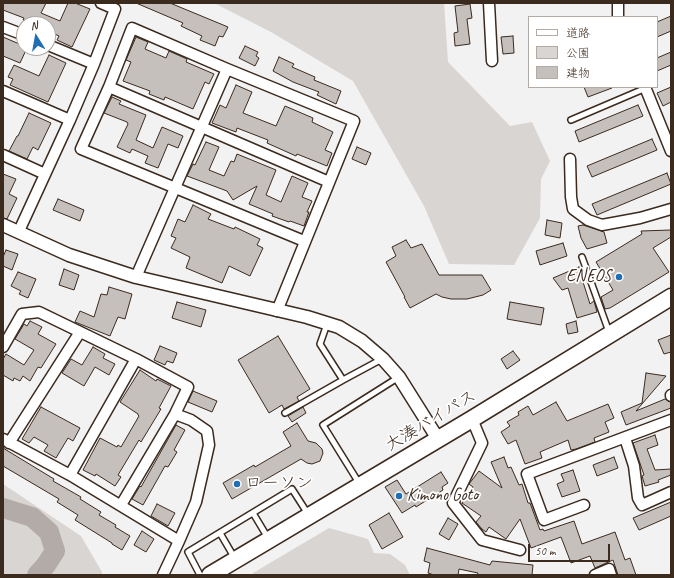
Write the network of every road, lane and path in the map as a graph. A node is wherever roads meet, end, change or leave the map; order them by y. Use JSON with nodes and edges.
{"nodes":[{"id":1,"x":101,"y":3,"type":"edge"},
{"id":2,"x":488,"y":3,"type":"edge"},
{"id":3,"x":618,"y":3,"type":"edge"},
{"id":4,"x":618,"y":16,"type":"edge"},
{"id":5,"x":3,"y":27,"type":"edge"},
{"id":6,"x":16,"y":32,"type":"edge"},
{"id":7,"x":56,"y":48,"type":"edge"},
{"id":8,"x":492,"y":61,"type":"dead end"},
{"id":9,"x":94,"y":64,"type":"junction"},
{"id":10,"x":227,"y":69,"type":"junction"},
{"id":11,"x":109,"y":87,"type":"junction"},
{"id":12,"x":646,"y":88,"type":"edge"},
{"id":13,"x":3,"y":91,"type":"edge"},
{"id":14,"x":70,"y":120,"type":"junction"},
{"id":15,"x":571,"y":120,"type":"dead end"},
{"id":16,"x":202,"y":128,"type":"junction"},
{"id":17,"x":671,"y":151,"type":"edge"},
{"id":18,"x":3,"y":155,"type":"edge"},
{"id":19,"x":570,"y":159,"type":"dead end"},
{"id":20,"x":45,"y":174,"type":"junction"},
{"id":21,"x":329,"y":182,"type":"junction"},
{"id":22,"x":175,"y":187,"type":"junction"},
{"id":23,"x":671,"y":209,"type":"edge"},
{"id":24,"x":3,"y":225,"type":"edge"},
{"id":25,"x":19,"y":231,"type":"junction"},
{"id":26,"x":304,"y":241,"type":"junction"},
{"id":27,"x":582,"y":257,"type":"dead end"},
{"id":28,"x":136,"y":278,"type":"junction"},
{"id":29,"x":671,"y":298,"type":"edge"},
{"id":30,"x":277,"y":310,"type":"junction"},
{"id":31,"x":327,"y":323,"type":"junction"},
{"id":32,"x":80,"y":332,"type":"junction"},
{"id":33,"x":610,"y":335,"type":"junction"},
{"id":34,"x":3,"y":347,"type":"edge"},
{"id":35,"x":136,"y":359,"type":"junction"},
{"id":36,"x":384,"y":359,"type":"junction"},
{"id":37,"x":399,"y":377,"type":"junction"},
{"id":38,"x":343,"y":380,"type":"junction"},
{"id":39,"x":285,"y":413,"type":"dead end"},
{"id":40,"x":175,"y":414,"type":"junction"},
{"id":41,"x":472,"y":419,"type":"junction"},
{"id":42,"x":671,"y":420,"type":"edge"},
{"id":43,"x":625,"y":438,"type":"junction"},
{"id":44,"x":438,"y":439,"type":"junction"},
{"id":45,"x":6,"y":441,"type":"edge"},
{"id":46,"x":70,"y":475,"type":"junction"},
{"id":47,"x":360,"y":486,"type":"junction"},
{"id":48,"x":671,"y":492,"type":"edge"},
{"id":49,"x":121,"y":505,"type":"junction"},
{"id":50,"x":584,"y":505,"type":"dead end"},
{"id":51,"x":253,"y":513,"type":"junction"},
{"id":52,"x":310,"y":516,"type":"junction"},
{"id":53,"x":220,"y":533,"type":"junction"},
{"id":54,"x":269,"y":540,"type":"junction"},
{"id":55,"x":179,"y":541,"type":"junction"},
{"id":56,"x":520,"y":550,"type":"dead end"},
{"id":57,"x":236,"y":560,"type":"junction"},
{"id":58,"x":163,"y":575,"type":"edge"},
{"id":59,"x":208,"y":575,"type":"edge"},
{"id":60,"x":595,"y":575,"type":"edge"},
{"id":61,"x":611,"y":575,"type":"edge"}],
"edges":[{"from":1,"to":9,"type":"street"},
{"from":2,"to":8,"type":"street"},
{"from":3,"to":4,"type":"street"},
{"from":5,"to":6,"type":"street"},
{"from":7,"to":9,"type":"street"},
{"from":9,"to":14,"type":"street"},
{"from":10,"to":11,"type":"street"},
{"from":10,"to":16,"type":"street"},
{"from":10,"to":21,"type":"street"},
{"from":11,"to":16,"type":"street"},
{"from":11,"to":22,"type":"street"},
{"from":12,"to":15,"type":"lane"},
{"from":12,"to":17,"type":"street"},
{"from":13,"to":14,"type":"street"},
{"from":14,"to":20,"type":"street"},
{"from":16,"to":21,"type":"street"},
{"from":16,"to":22,"type":"street"},
{"from":18,"to":20,"type":"street"},
{"from":19,"to":23,"type":"street"},
{"from":20,"to":25,"type":"street"},
{"from":21,"to":26,"type":"street"},
{"from":22,"to":26,"type":"street"},
{"from":22,"to":28,"type":"street"},
{"from":24,"to":25,"type":"street"},
{"from":25,"to":28,"type":"street"},
{"from":26,"to":30,"type":"street"},
{"from":27,"to":33,"type":"lane"},
{"from":28,"to":30,"type":"street"},
{"from":29,"to":33,"type":"highway","name":"大湊バイパス"},
{"from":30,"to":31,"type":"street"},
{"from":31,"to":36,"type":"street"},
{"from":31,"to":38,"type":"lane"},
{"from":32,"to":34,"type":"street"},
{"from":32,"to":35,"type":"street"},
{"from":32,"to":45,"type":"street"},
{"from":33,"to":41,"type":"highway","name":"大湊バイパス"},
{"from":35,"to":40,"type":"street"},
{"from":35,"to":46,"type":"street"},
{"from":36,"to":37,"type":"street"},
{"from":36,"to":38,"type":"lane"},
{"from":37,"to":44,"type":"street"},
{"from":37,"to":47,"type":"lane"},
{"from":38,"to":39,"type":"lane"},
{"from":40,"to":49,"type":"street"},
{"from":40,"to":55,"type":"street"},
{"from":41,"to":44,"type":"highway","name":"大湊バイパス"},
{"from":41,"to":56,"type":"street"},
{"from":42,"to":43,"type":"street"},
{"from":43,"to":48,"type":"street"},
{"from":43,"to":50,"type":"street"},
{"from":44,"to":47,"type":"highway","name":"大湊バイパス"},
{"from":45,"to":46,"type":"street"},
{"from":46,"to":49,"type":"street"},
{"from":47,"to":52,"type":"highway","name":"大湊バイパス"},
{"from":49,"to":55,"type":"street"},
{"from":51,"to":52,"type":"lane"},
{"from":51,"to":53,"type":"lane"},
{"from":51,"to":54,"type":"lane"},
{"from":52,"to":54,"type":"highway","name":"大湊バイパス"},
{"from":53,"to":57,"type":"lane"},
{"from":53,"to":59,"type":"lane"},
{"from":54,"to":57,"type":"highway","name":"大湊バイパス"},
{"from":55,"to":58,"type":"street"},
{"from":57,"to":59,"type":"highway","name":"大湊バイパス"},
{"from":60,"to":61,"type":"street"}]}
